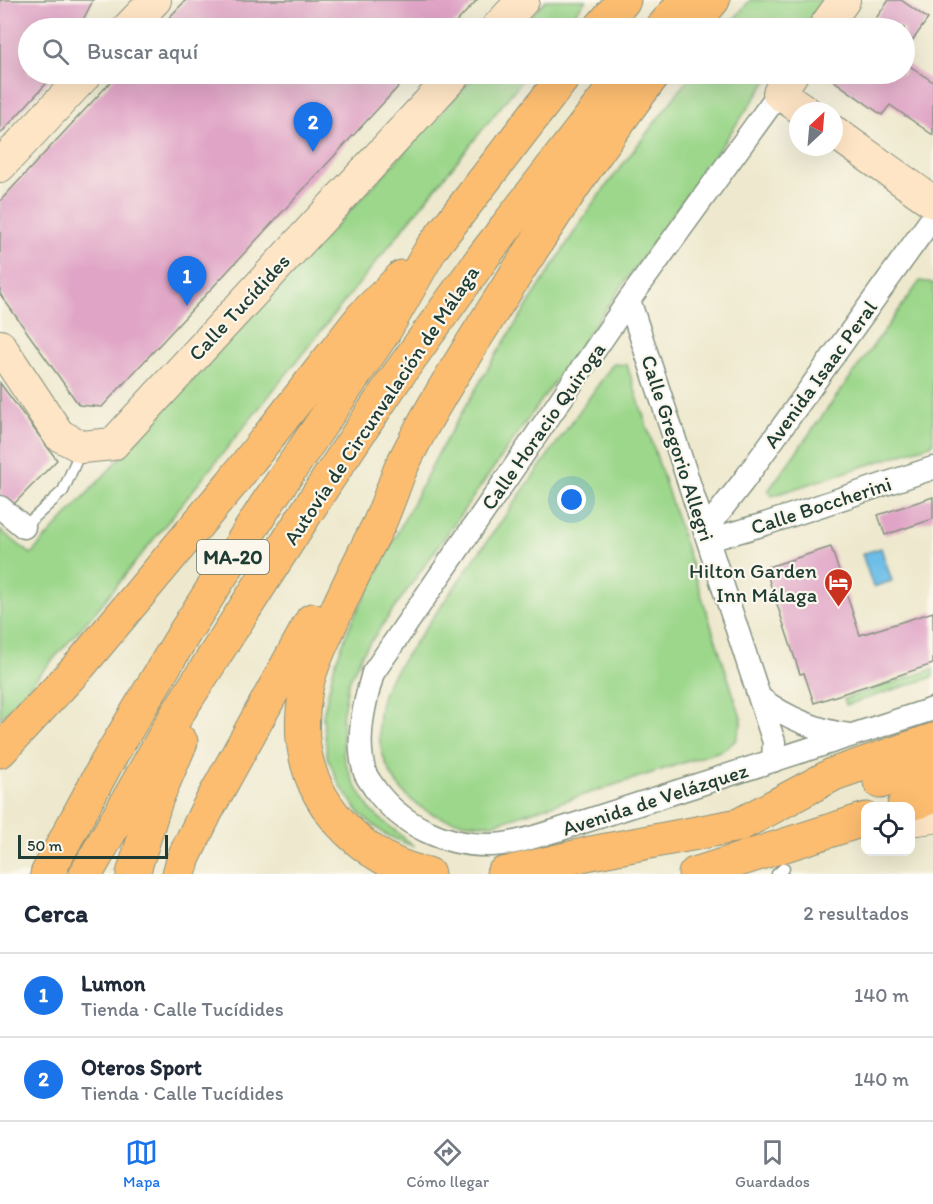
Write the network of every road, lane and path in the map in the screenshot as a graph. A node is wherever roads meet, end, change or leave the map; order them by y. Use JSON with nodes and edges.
{"nodes":[{"id":1,"x":155,"y":0,"type":"edge"},
{"id":2,"x":523,"y":0,"type":"edge"},
{"id":3,"x":624,"y":0,"type":"edge"},
{"id":4,"x":686,"y":0,"type":"edge"},
{"id":5,"x":713,"y":0,"type":"edge"},
{"id":6,"x":844,"y":0,"type":"edge"},
{"id":7,"x":138,"y":18,"type":"edge"},
{"id":8,"x":506,"y":18,"type":"edge"},
{"id":9,"x":609,"y":18,"type":"edge"},
{"id":10,"x":671,"y":18,"type":"edge"},
{"id":11,"x":698,"y":18,"type":"edge"},
{"id":12,"x":831,"y":18,"type":"edge"},
{"id":13,"x":77,"y":84,"type":"edge"},
{"id":14,"x":446,"y":84,"type":"edge"},
{"id":15,"x":558,"y":84,"type":"edge"},
{"id":16,"x":616,"y":84,"type":"edge"},
{"id":17,"x":646,"y":84,"type":"edge"},
{"id":18,"x":785,"y":84,"type":"edge"},
{"id":19,"x":787,"y":84,"type":"edge"},
{"id":20,"x":799,"y":102,"type":"edge"},
{"id":21,"x":843,"y":138,"type":"edge"},
{"id":22,"x":0,"y":166,"type":"edge"},
{"id":23,"x":933,"y":202,"type":"edge"},
{"id":24,"x":933,"y":217,"type":"edge"},
{"id":25,"x":431,"y":249,"type":"junction"},
{"id":26,"x":629,"y":300,"type":"junction"},
{"id":27,"x":0,"y":346,"type":"edge"},
{"id":28,"x":82,"y":447,"type":"junction"},
{"id":29,"x":933,"y":468,"type":"edge"},
{"id":30,"x":401,"y":469,"type":"junction"},
{"id":31,"x":0,"y":507,"type":"edge"},
{"id":32,"x":24,"y":527,"type":"joint"},
{"id":33,"x":707,"y":535,"type":"junction"},
{"id":34,"x":209,"y":664,"type":"junction"},
{"id":35,"x":760,"y":698,"type":"junction"},
{"id":36,"x":933,"y":709,"type":"edge"},
{"id":37,"x":850,"y":735,"type":"junction"},
{"id":38,"x":933,"y":740,"type":"edge"},
{"id":39,"x":0,"y":751,"type":"edge"},
{"id":40,"x":774,"y":761,"type":"junction"},
{"id":41,"x":933,"y":765,"type":"edge"},
{"id":42,"x":382,"y":799,"type":"joint"},
{"id":43,"x":861,"y":821,"type":"edge"},
{"id":44,"x":739,"y":825,"type":"junction"},
{"id":45,"x":861,"y":840,"type":"edge"},
{"id":46,"x":776,"y":872,"type":"edge"},
{"id":47,"x":47,"y":874,"type":"edge"},
{"id":48,"x":86,"y":874,"type":"edge"},
{"id":49,"x":133,"y":874,"type":"edge"},
{"id":50,"x":179,"y":874,"type":"edge"},
{"id":51,"x":428,"y":874,"type":"edge"},
{"id":52,"x":503,"y":874,"type":"edge"},
{"id":53,"x":594,"y":874,"type":"edge"},
{"id":54,"x":695,"y":874,"type":"edge"}],
"edges":[{"from":1,"to":7,"type":"main road"},
{"from":2,"to":8,"type":"main road"},
{"from":3,"to":9,"type":"main road"},
{"from":4,"to":10,"type":"main road"},
{"from":5,"to":11,"type":"main road"},
{"from":6,"to":12,"type":"main road"},
{"from":13,"to":22,"type":"main road"},
{"from":14,"to":28,"type":"main road","name":"Calle Tucídides"},
{"from":15,"to":25,"type":"main road","name":"Autovía de Circunvalación de Málaga","number":"MA-20"},
{"from":16,"to":34,"type":"main road","name":"Autovía de Circunvalación de Málaga","number":"MA-20"},
{"from":17,"to":30,"type":"main road"},
{"from":18,"to":26,"type":"street","name":"Calle Horacio Quiroga"},
{"from":19,"to":20,"type":"main road"},
{"from":21,"to":23,"type":"main road"},
{"from":24,"to":33,"type":"street","name":"Avenida Isaac Peral"},
{"from":25,"to":39,"type":"main road"},
{"from":25,"to":47,"type":"main road","name":"Autovía de Circunvalación de Málaga","number":"MA-20"},
{"from":26,"to":33,"type":"street","name":"Calle Gregorio Allegri"},
{"from":26,"to":42,"type":"street","name":"Calle Horacio Quiroga"},
{"from":27,"to":28,"type":"main road"},
{"from":28,"to":32,"type":"lane"},
{"from":29,"to":33,"type":"street","name":"Calle Boccherini"},
{"from":30,"to":50,"type":"main road"},
{"from":30,"to":51,"type":"main road"},
{"from":31,"to":32,"type":"street"},
{"from":33,"to":35,"type":"street","name":"Calle Gregorio Allegri"},
{"from":34,"to":48,"type":"main road","name":"Autovía de Circunvalación de Málaga","number":"MA-20"},
{"from":34,"to":49,"type":"main road"},
{"from":35,"to":37,"type":"street"},
{"from":35,"to":40,"type":"street","name":"Calle Gregorio Allegri"},
{"from":36,"to":37,"type":"street","name":"Avenida de Velázquez"},
{"from":37,"to":40,"type":"street","name":"Avenida de Velázquez"},
{"from":38,"to":44,"type":"main road"},
{"from":40,"to":42,"type":"street","name":"Avenida de Velázquez"},
{"from":41,"to":44,"type":"main road"},
{"from":43,"to":54,"type":"main road"},
{"from":44,"to":52,"type":"main road"},
{"from":44,"to":53,"type":"main road"},
{"from":45,"to":46,"type":"main road"}]}
